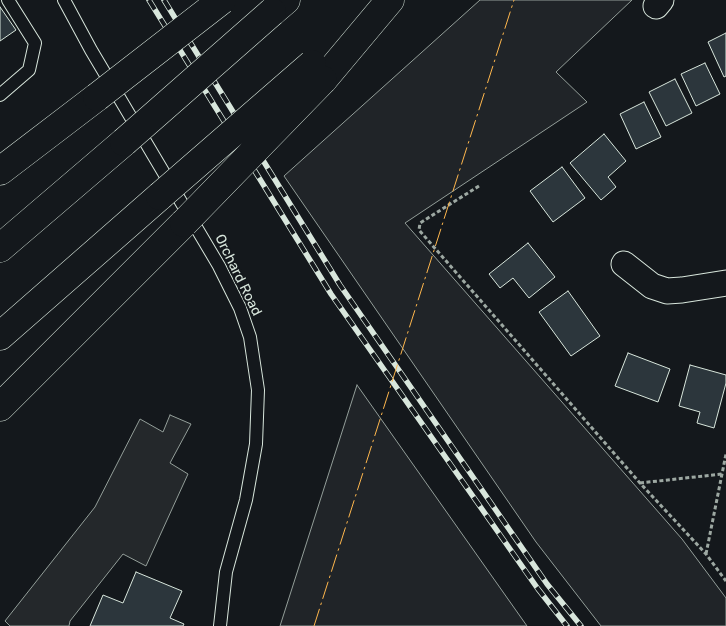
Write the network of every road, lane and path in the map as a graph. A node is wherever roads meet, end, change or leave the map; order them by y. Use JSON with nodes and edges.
{"nodes":[{"id":1,"x":8,"y":0,"type":"edge"},
{"id":2,"x":64,"y":0,"type":"edge"},
{"id":3,"x":222,"y":0,"type":"edge"},
{"id":4,"x":388,"y":0,"type":"edge"},
{"id":5,"x":279,"y":6,"type":"edge"},
{"id":6,"x":317,"y":72,"type":"junction"},
{"id":7,"x":0,"y":95,"type":"edge"},
{"id":8,"x":0,"y":171,"type":"edge"},
{"id":9,"x":479,"y":186,"type":"dead end"},
{"id":10,"x":0,"y":248,"type":"edge"},
{"id":11,"x":624,"y":264,"type":"dead end"},
{"id":12,"x":726,"y":283,"type":"edge"},
{"id":13,"x":0,"y":336,"type":"edge"},
{"id":14,"x":0,"y":407,"type":"edge"},
{"id":15,"x":726,"y":454,"type":"edge"},
{"id":16,"x":722,"y":474,"type":"junction"},
{"id":17,"x":640,"y":483,"type":"junction"},
{"id":18,"x":706,"y":554,"type":"junction"},
{"id":19,"x":726,"y":581,"type":"edge"},
{"id":20,"x":220,"y":626,"type":"edge"}],
"edges":[{"from":1,"to":7,"type":"lane"},
{"from":2,"to":20,"type":"lane","name":"Orchard Road"},
{"from":3,"to":8,"type":"highway","bridge":true},
{"from":4,"to":6,"type":"highway"},
{"from":5,"to":10,"type":"highway","bridge":true},
{"from":6,"to":13,"type":"highway","bridge":true},
{"from":6,"to":14,"type":"highway","bridge":true},
{"from":9,"to":17,"type":"path"},
{"from":11,"to":12,"type":"street"},
{"from":15,"to":16,"type":"path"},
{"from":16,"to":17,"type":"path"},
{"from":16,"to":18,"type":"path"},
{"from":17,"to":18,"type":"path"},
{"from":18,"to":19,"type":"path"}]}
